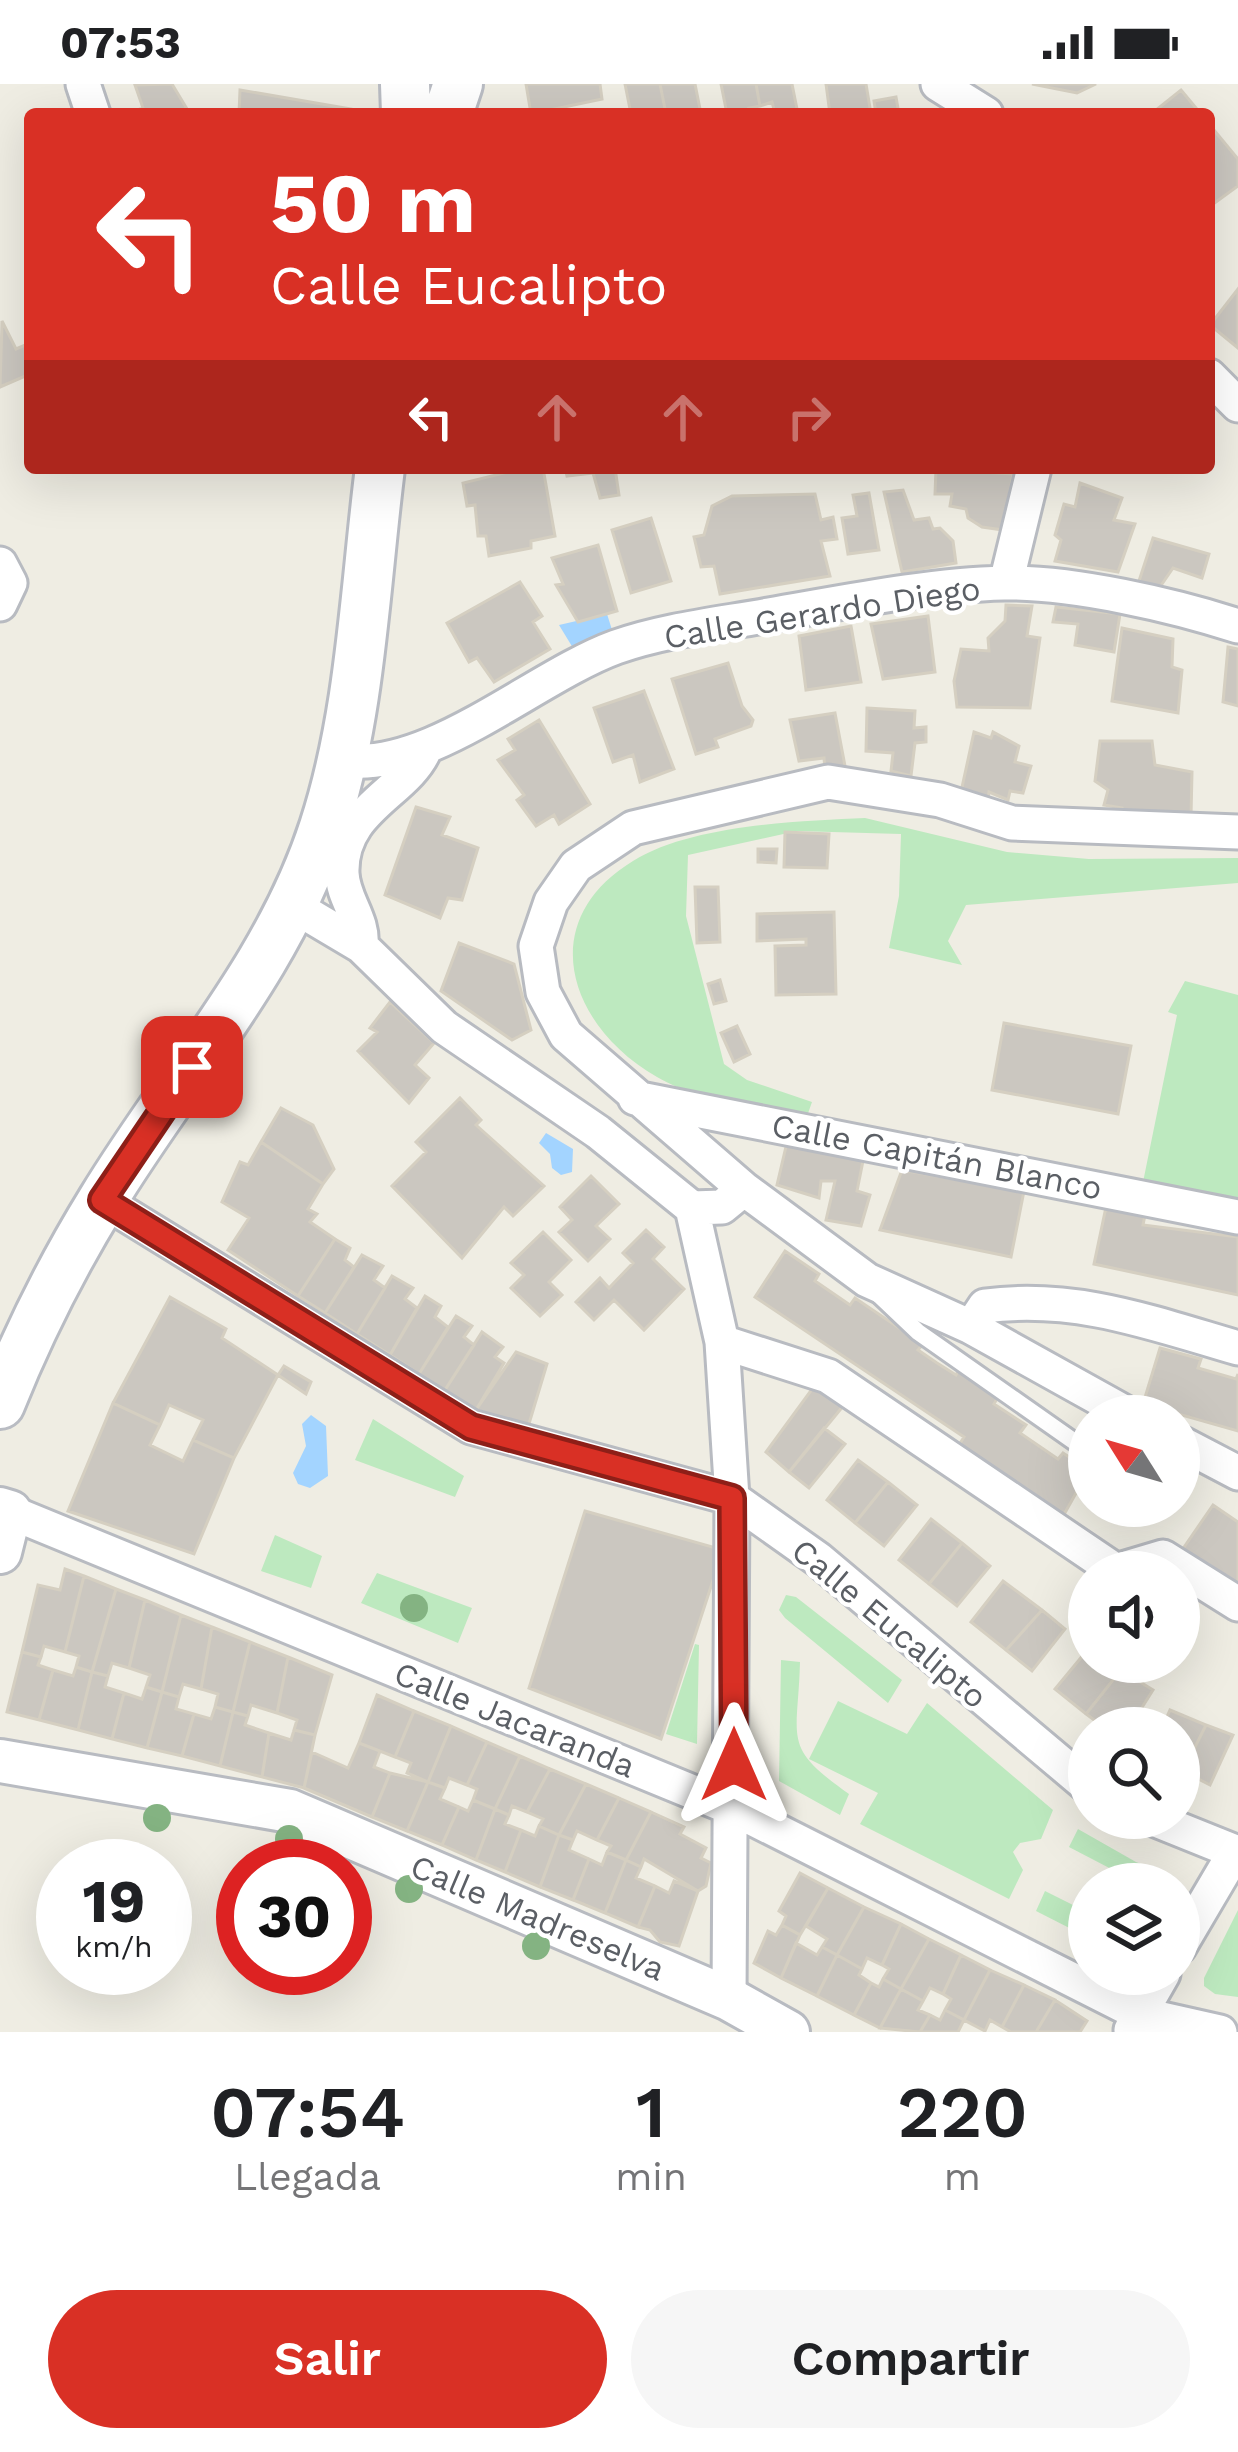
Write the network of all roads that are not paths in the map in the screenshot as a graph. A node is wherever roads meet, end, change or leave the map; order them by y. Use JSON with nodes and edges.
{"nodes":[{"id":1,"x":938,"y":84,"type":"edge"},
{"id":2,"x":976,"y":108,"type":"edge"},
{"id":3,"x":1215,"y":382,"type":"edge"},
{"id":4,"x":1238,"y":405,"type":"edge"},
{"id":5,"x":377,"y":474,"type":"edge"},
{"id":6,"x":1033,"y":474,"type":"edge"},
{"id":7,"x":0,"y":564,"type":"edge"},
{"id":8,"x":1006,"y":583,"type":"junction"},
{"id":9,"x":0,"y":604,"type":"edge"},
{"id":10,"x":1238,"y":626,"type":"edge"},
{"id":11,"x":426,"y":747,"type":"junction"},
{"id":12,"x":342,"y":760,"type":"junction"},
{"id":13,"x":1238,"y":832,"type":"edge"},
{"id":14,"x":292,"y":904,"type":"junction"},
{"id":15,"x":361,"y":946,"type":"junction"},
{"id":16,"x":635,"y":1097,"type":"junction"},
{"id":17,"x":744,"y":1189,"type":"junction"},
{"id":18,"x":102,"y":1200,"type":"junction"},
{"id":19,"x":692,"y":1208,"type":"junction"},
{"id":20,"x":1238,"y":1216,"type":"edge"},
{"id":21,"x":866,"y":1280,"type":"junction"},
{"id":22,"x":971,"y":1327,"type":"junction"},
{"id":23,"x":722,"y":1342,"type":"junction"},
{"id":24,"x":1238,"y":1348,"type":"edge"},
{"id":25,"x":1093,"y":1395,"type":"edge"},
{"id":26,"x":0,"y":1404,"type":"edge"},
{"id":27,"x":1068,"y":1437,"type":"edge"},
{"id":28,"x":1200,"y":1453,"type":"edge"},
{"id":29,"x":1238,"y":1473,"type":"edge"},
{"id":30,"x":732,"y":1498,"type":"junction"},
{"id":31,"x":3,"y":1524,"type":"edge"},
{"id":32,"x":1238,"y":1604,"type":"edge"},
{"id":33,"x":0,"y":1761,"type":"edge"},
{"id":34,"x":1068,"y":1769,"type":"edge"},
{"id":35,"x":734,"y":1809,"type":"junction"},
{"id":36,"x":1200,"y":1838,"type":"edge"},
{"id":37,"x":1236,"y":1852,"type":"edge"},
{"id":38,"x":1200,"y":1912,"type":"edge"},
{"id":39,"x":1151,"y":1995,"type":"edge"},
{"id":40,"x":729,"y":2000,"type":"junction"},
{"id":41,"x":1135,"y":2023,"type":"edge"},
{"id":42,"x":788,"y":2032,"type":"edge"},
{"id":43,"x":1220,"y":2032,"type":"edge"}],
"edges":[{"from":1,"to":2,"type":"street"},
{"from":3,"to":4,"type":"street"},
{"from":5,"to":12,"type":"main road"},
{"from":6,"to":8,"type":"street"},
{"from":7,"to":9,"type":"street"},
{"from":8,"to":10,"type":"street","name":"Calle Gerardo Diego"},
{"from":8,"to":11,"type":"street","name":"Calle Gerardo Diego"},
{"from":11,"to":12,"type":"street","name":"Calle Gerardo Diego"},
{"from":11,"to":15,"type":"street","name":"Calle Gerardo Diego"},
{"from":12,"to":14,"type":"main road"},
{"from":13,"to":16,"type":"street"},
{"from":14,"to":15,"type":"street"},
{"from":14,"to":18,"type":"main road"},
{"from":15,"to":19,"type":"street"},
{"from":16,"to":17,"type":"street"},
{"from":16,"to":20,"type":"street","name":"Calle Capitán Blanco"},
{"from":17,"to":19,"type":"street"},
{"from":17,"to":21,"type":"street"},
{"from":18,"to":26,"type":"main road"},
{"from":18,"to":30,"type":"street","name":"Calle Eucalipto"},
{"from":19,"to":23,"type":"street"},
{"from":21,"to":22,"type":"street"},
{"from":21,"to":27,"type":"lane"},
{"from":22,"to":24,"type":"street"},
{"from":22,"to":25,"type":"street"},
{"from":23,"to":30,"type":"street"},
{"from":23,"to":32,"type":"street"},
{"from":28,"to":29,"type":"street"},
{"from":30,"to":34,"type":"street","name":"Calle Eucalipto"},
{"from":30,"to":35,"type":"street"},
{"from":31,"to":35,"type":"street","name":"Calle Jacaranda"},
{"from":33,"to":40,"type":"street","name":"Calle Madreselva"},
{"from":35,"to":40,"type":"street"},
{"from":35,"to":41,"type":"street","name":"Calle Jacaranda"},
{"from":36,"to":37,"type":"street"},
{"from":37,"to":38,"type":"street"},
{"from":39,"to":41,"type":"street"},
{"from":40,"to":42,"type":"street","name":"Calle Madreselva"},
{"from":41,"to":43,"type":"street","name":"Calle Jacaranda"}]}
